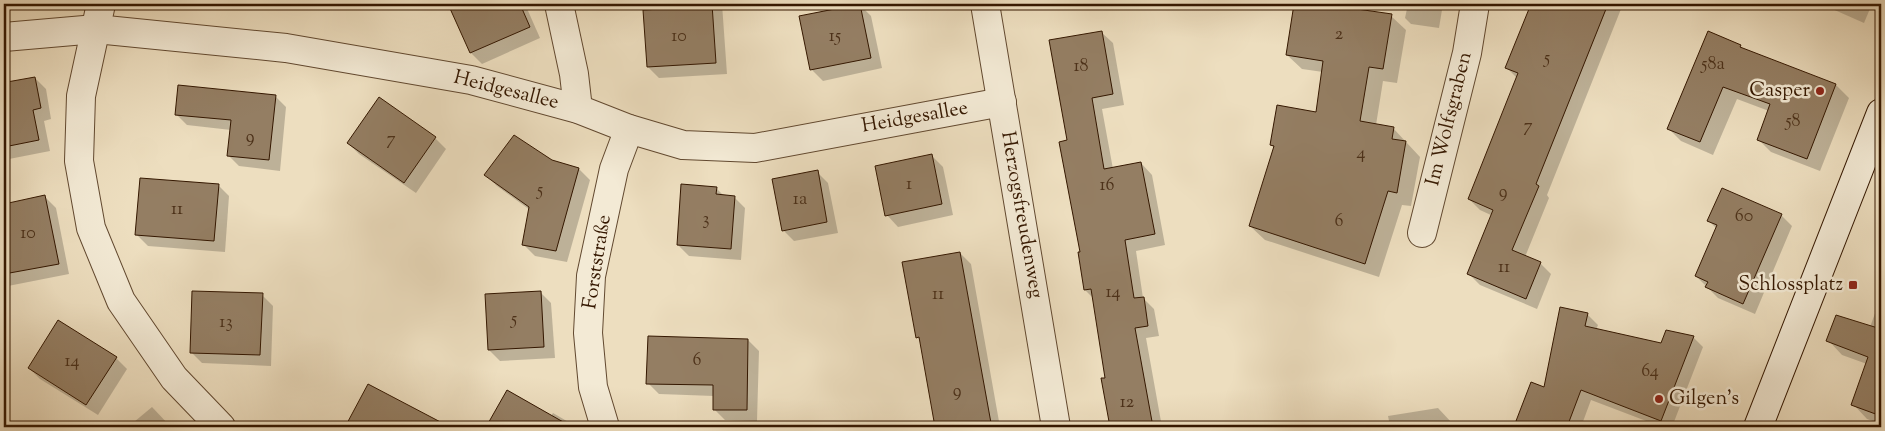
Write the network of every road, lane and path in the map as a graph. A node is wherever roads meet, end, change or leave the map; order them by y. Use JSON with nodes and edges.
{"nodes":[{"id":1,"x":559,"y":4,"type":"edge"},
{"id":2,"x":985,"y":4,"type":"edge"},
{"id":3,"x":1475,"y":4,"type":"edge"},
{"id":4,"x":98,"y":16,"type":"edge"},
{"id":5,"x":4,"y":37,"type":"edge"},
{"id":6,"x":1002,"y":102,"type":"junction"},
{"id":7,"x":578,"y":109,"type":"junction"},
{"id":8,"x":1881,"y":113,"type":"edge"},
{"id":9,"x":629,"y":128,"type":"junction"},
{"id":10,"x":1422,"y":234,"type":"dead end"},
{"id":11,"x":221,"y":427,"type":"edge"},
{"id":12,"x":606,"y":427,"type":"edge"},
{"id":13,"x":1056,"y":427,"type":"edge"},
{"id":14,"x":1758,"y":427,"type":"edge"}],
"edges":[{"from":1,"to":7,"type":"street"},
{"from":2,"to":6,"type":"street","name":"Herzogsfreudenweg"},
{"from":3,"to":10,"type":"street","name":"Im Wolfsgraben"},
{"from":4,"to":5,"type":"street","name":"Heidgesallee"},
{"from":4,"to":7,"type":"street","name":"Heidgesallee"},
{"from":4,"to":11,"type":"street"},
{"from":6,"to":9,"type":"street","name":"Heidgesallee"},
{"from":6,"to":13,"type":"street","name":"Herzogsfreudenweg"},
{"from":7,"to":9,"type":"street","name":"Heidgesallee"},
{"from":8,"to":14,"type":"street"},
{"from":9,"to":12,"type":"street","name":"Forststraße"}]}
